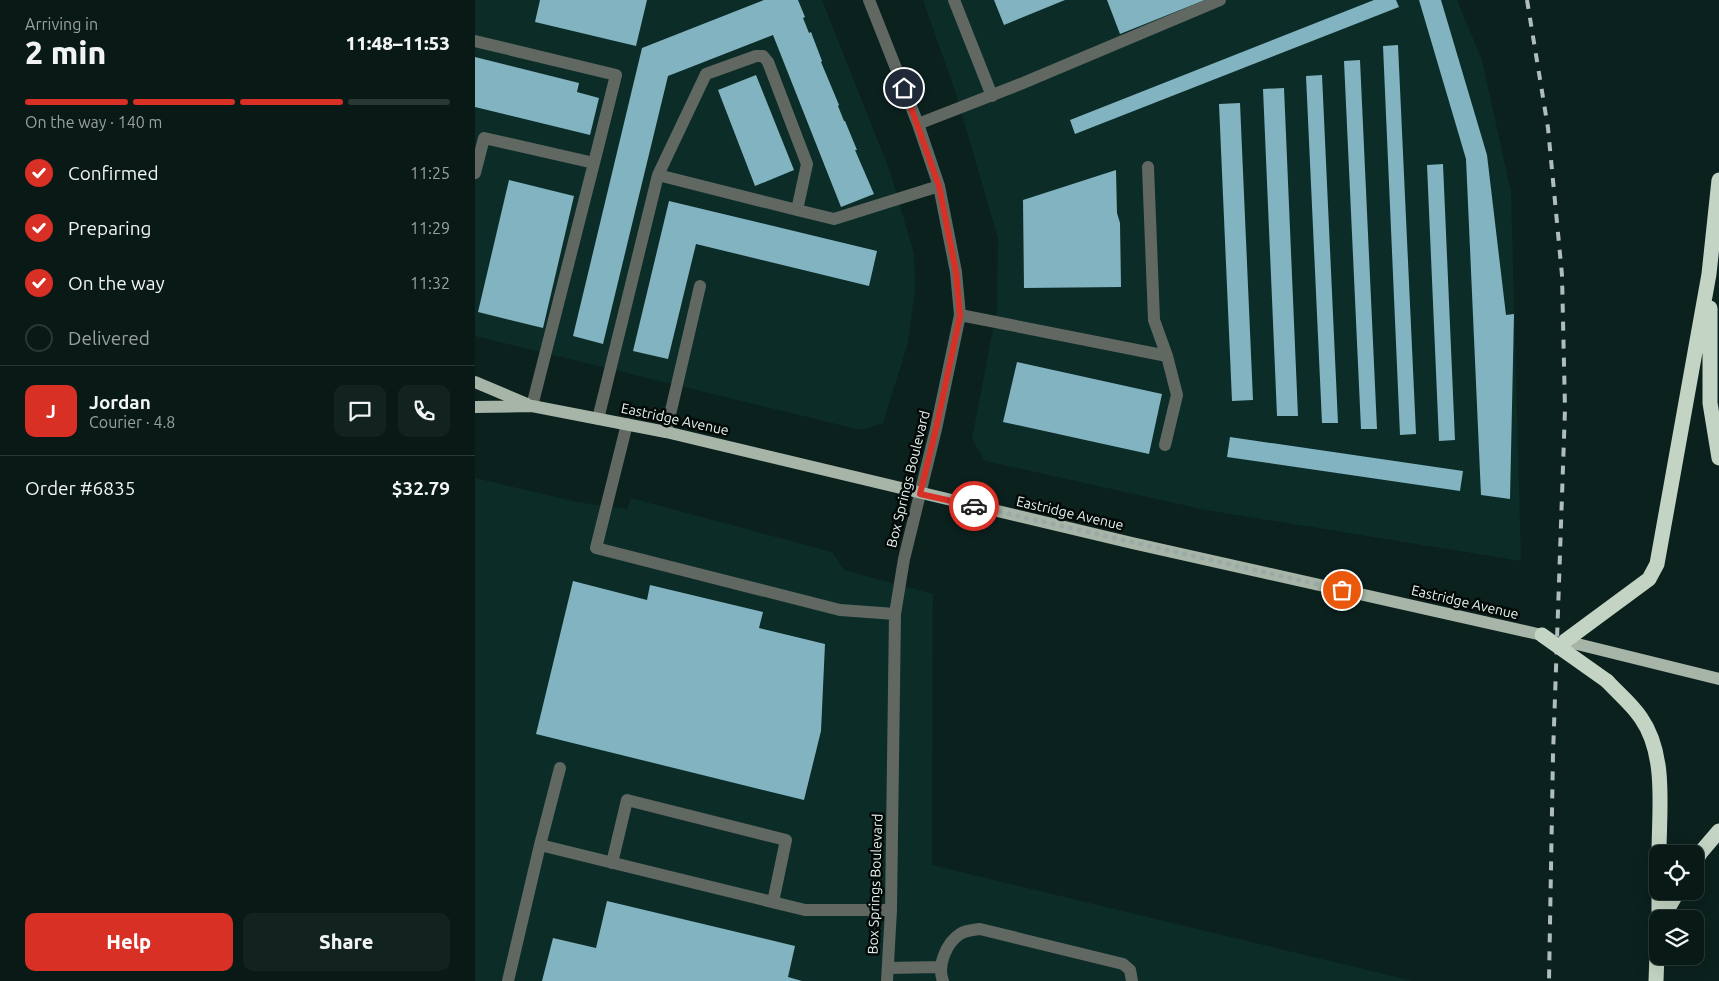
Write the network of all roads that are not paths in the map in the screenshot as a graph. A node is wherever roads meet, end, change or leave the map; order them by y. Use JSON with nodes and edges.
{"nodes":[{"id":1,"x":869,"y":0,"type":"edge"},
{"id":2,"x":955,"y":0,"type":"edge"},
{"id":3,"x":1220,"y":0,"type":"edge"},
{"id":4,"x":475,"y":41,"type":"edge"},
{"id":5,"x":992,"y":96,"type":"junction"},
{"id":6,"x":918,"y":124,"type":"junction"},
{"id":7,"x":594,"y":163,"type":"junction"},
{"id":8,"x":1148,"y":167,"type":"dead end"},
{"id":9,"x":475,"y":173,"type":"edge"},
{"id":10,"x":658,"y":174,"type":"junction"},
{"id":11,"x":1719,"y":180,"type":"edge"},
{"id":12,"x":939,"y":186,"type":"junction"},
{"id":13,"x":797,"y":210,"type":"junction"},
{"id":14,"x":1709,"y":274,"type":"junction"},
{"id":15,"x":700,"y":286,"type":"dead end"},
{"id":16,"x":960,"y":316,"type":"junction"},
{"id":17,"x":1167,"y":356,"type":"junction"},
{"id":18,"x":475,"y":382,"type":"edge"},
{"id":19,"x":532,"y":406,"type":"junction"},
{"id":20,"x":475,"y":407,"type":"edge"},
{"id":21,"x":598,"y":419,"type":"junction"},
{"id":22,"x":627,"y":424,"type":"junction"},
{"id":23,"x":666,"y":432,"type":"junction"},
{"id":24,"x":1165,"y":445,"type":"dead end"},
{"id":25,"x":1719,"y":458,"type":"edge"},
{"id":26,"x":920,"y":494,"type":"junction"},
{"id":27,"x":895,"y":614,"type":"junction"},
{"id":28,"x":1542,"y":636,"type":"joint"},
{"id":29,"x":1565,"y":641,"type":"joint"},
{"id":30,"x":1719,"y":679,"type":"edge"},
{"id":31,"x":560,"y":768,"type":"dead end"},
{"id":32,"x":1719,"y":831,"type":"edge"},
{"id":33,"x":540,"y":845,"type":"junction"},
{"id":34,"x":1659,"y":845,"type":"edge"},
{"id":35,"x":1704,"y":848,"type":"edge"},
{"id":36,"x":612,"y":863,"type":"junction"},
{"id":37,"x":773,"y":902,"type":"junction"},
{"id":38,"x":891,"y":910,"type":"junction"},
{"id":39,"x":1657,"y":965,"type":"edge"},
{"id":40,"x":940,"y":967,"type":"junction"},
{"id":41,"x":888,"y":968,"type":"junction"},
{"id":42,"x":507,"y":981,"type":"edge"},
{"id":43,"x":887,"y":981,"type":"edge"},
{"id":44,"x":943,"y":981,"type":"edge"},
{"id":45,"x":1132,"y":981,"type":"edge"},
{"id":46,"x":1656,"y":981,"type":"edge"}],
"edges":[{"from":1,"to":6,"type":"street","name":"Box Springs Boulevard"},
{"from":2,"to":5,"type":"street"},
{"from":3,"to":5,"type":"street"},
{"from":4,"to":7,"type":"street"},
{"from":5,"to":6,"type":"street"},
{"from":6,"to":12,"type":"street","name":"Box Springs Boulevard"},
{"from":7,"to":9,"type":"street"},
{"from":7,"to":19,"type":"street"},
{"from":8,"to":17,"type":"street"},
{"from":10,"to":13,"type":"street"},
{"from":10,"to":13,"type":"street"},
{"from":10,"to":21,"type":"street"},
{"from":11,"to":14,"type":"highway"},
{"from":12,"to":13,"type":"street"},
{"from":12,"to":16,"type":"street","name":"Box Springs Boulevard"},
{"from":14,"to":25,"type":"highway"},
{"from":14,"to":29,"type":"highway"},
{"from":15,"to":23,"type":"street"},
{"from":16,"to":17,"type":"street"},
{"from":16,"to":26,"type":"street","name":"Box Springs Boulevard"},
{"from":17,"to":24,"type":"street"},
{"from":18,"to":19,"type":"main road","name":"Eastridge Avenue"},
{"from":19,"to":20,"type":"main road","name":"Eastridge Avenue"},
{"from":19,"to":21,"type":"main road","name":"Eastridge Avenue"},
{"from":21,"to":22,"type":"main road","name":"Eastridge Avenue"},
{"from":22,"to":23,"type":"main road","name":"Eastridge Avenue"},
{"from":22,"to":27,"type":"street"},
{"from":23,"to":26,"type":"main road","name":"Eastridge Avenue"},
{"from":26,"to":27,"type":"street","name":"Box Springs Boulevard"},
{"from":26,"to":28,"type":"main road","name":"Eastridge Avenue"},
{"from":27,"to":38,"type":"street","name":"Box Springs Boulevard"},
{"from":28,"to":34,"type":"highway","bridge":true},
{"from":29,"to":30,"type":"main road"},
{"from":31,"to":33,"type":"street"},
{"from":32,"to":35,"type":"highway"},
{"from":33,"to":36,"type":"street"},
{"from":33,"to":42,"type":"street"},
{"from":36,"to":37,"type":"street"},
{"from":36,"to":37,"type":"street"},
{"from":37,"to":38,"type":"street"},
{"from":38,"to":41,"type":"street","name":"Box Springs Boulevard"},
{"from":39,"to":46,"type":"highway"},
{"from":40,"to":41,"type":"street"},
{"from":40,"to":44,"type":"street"},
{"from":40,"to":45,"type":"street"},
{"from":41,"to":43,"type":"street","name":"Box Springs Boulevard"}]}
